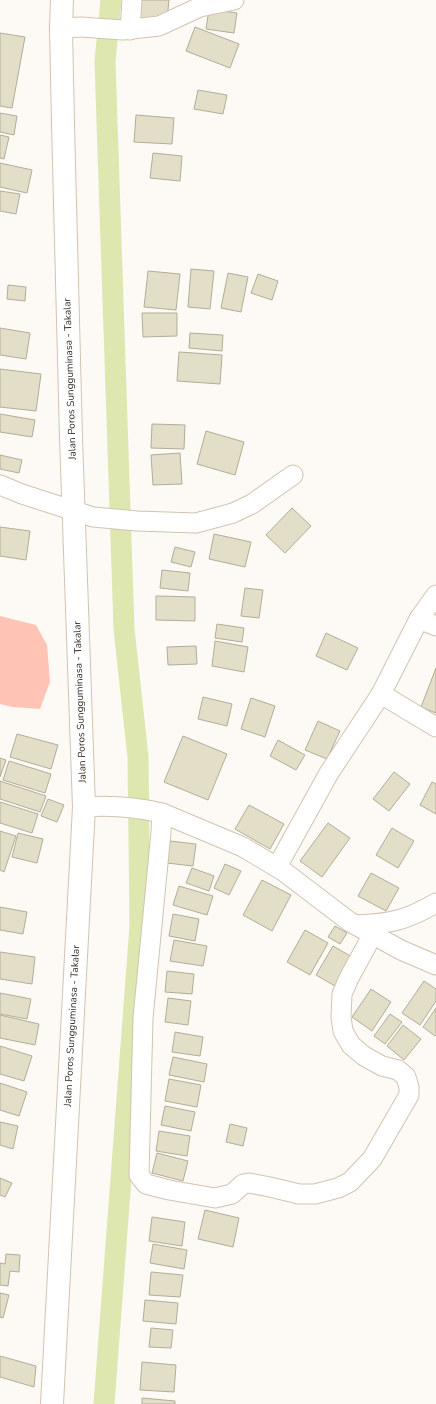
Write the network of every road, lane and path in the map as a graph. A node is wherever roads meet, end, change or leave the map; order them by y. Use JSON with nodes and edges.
{"nodes":[{"id":1,"x":62,"y":0,"type":"edge"},
{"id":2,"x":132,"y":0,"type":"edge"},
{"id":3,"x":234,"y":0,"type":"edge"},
{"id":4,"x":71,"y":27,"type":"junction"},
{"id":5,"x":126,"y":30,"type":"junction"},
{"id":6,"x":293,"y":475,"type":"dead end"},
{"id":7,"x":0,"y":485,"type":"edge"},
{"id":8,"x":83,"y":513,"type":"junction"},
{"id":9,"x":436,"y":595,"type":"edge"},
{"id":10,"x":428,"y":622,"type":"edge"},
{"id":11,"x":381,"y":694,"type":"junction"},
{"id":12,"x":436,"y":727,"type":"edge"},
{"id":13,"x":94,"y":807,"type":"junction"},
{"id":14,"x":156,"y":812,"type":"junction"},
{"id":15,"x":277,"y":867,"type":"junction"},
{"id":16,"x":436,"y":903,"type":"edge"},
{"id":17,"x":355,"y":925,"type":"junction"},
{"id":18,"x":373,"y":934,"type":"junction"},
{"id":19,"x":436,"y":965,"type":"edge"},
{"id":20,"x":52,"y":1404,"type":"edge"}],
"edges":[{"from":1,"to":4,"type":"highway","name":"Jalan Poros Sungguminasa - Takalar"},
{"from":2,"to":5,"type":"street"},
{"from":3,"to":5,"type":"street"},
{"from":4,"to":5,"type":"street"},
{"from":4,"to":8,"type":"highway","name":"Jalan Poros Sungguminasa - Takalar"},
{"from":6,"to":8,"type":"street"},
{"from":7,"to":8,"type":"street"},
{"from":8,"to":13,"type":"highway","name":"Jalan Poros Sungguminasa - Takalar"},
{"from":9,"to":10,"type":"street"},
{"from":10,"to":11,"type":"street"},
{"from":11,"to":12,"type":"street"},
{"from":11,"to":15,"type":"street"},
{"from":13,"to":14,"type":"street"},
{"from":13,"to":20,"type":"highway","name":"Jalan Poros Sungguminasa - Takalar"},
{"from":14,"to":15,"type":"street"},
{"from":14,"to":18,"type":"street"},
{"from":15,"to":17,"type":"street"},
{"from":16,"to":17,"type":"street"},
{"from":17,"to":18,"type":"street"},
{"from":18,"to":19,"type":"street"}]}
